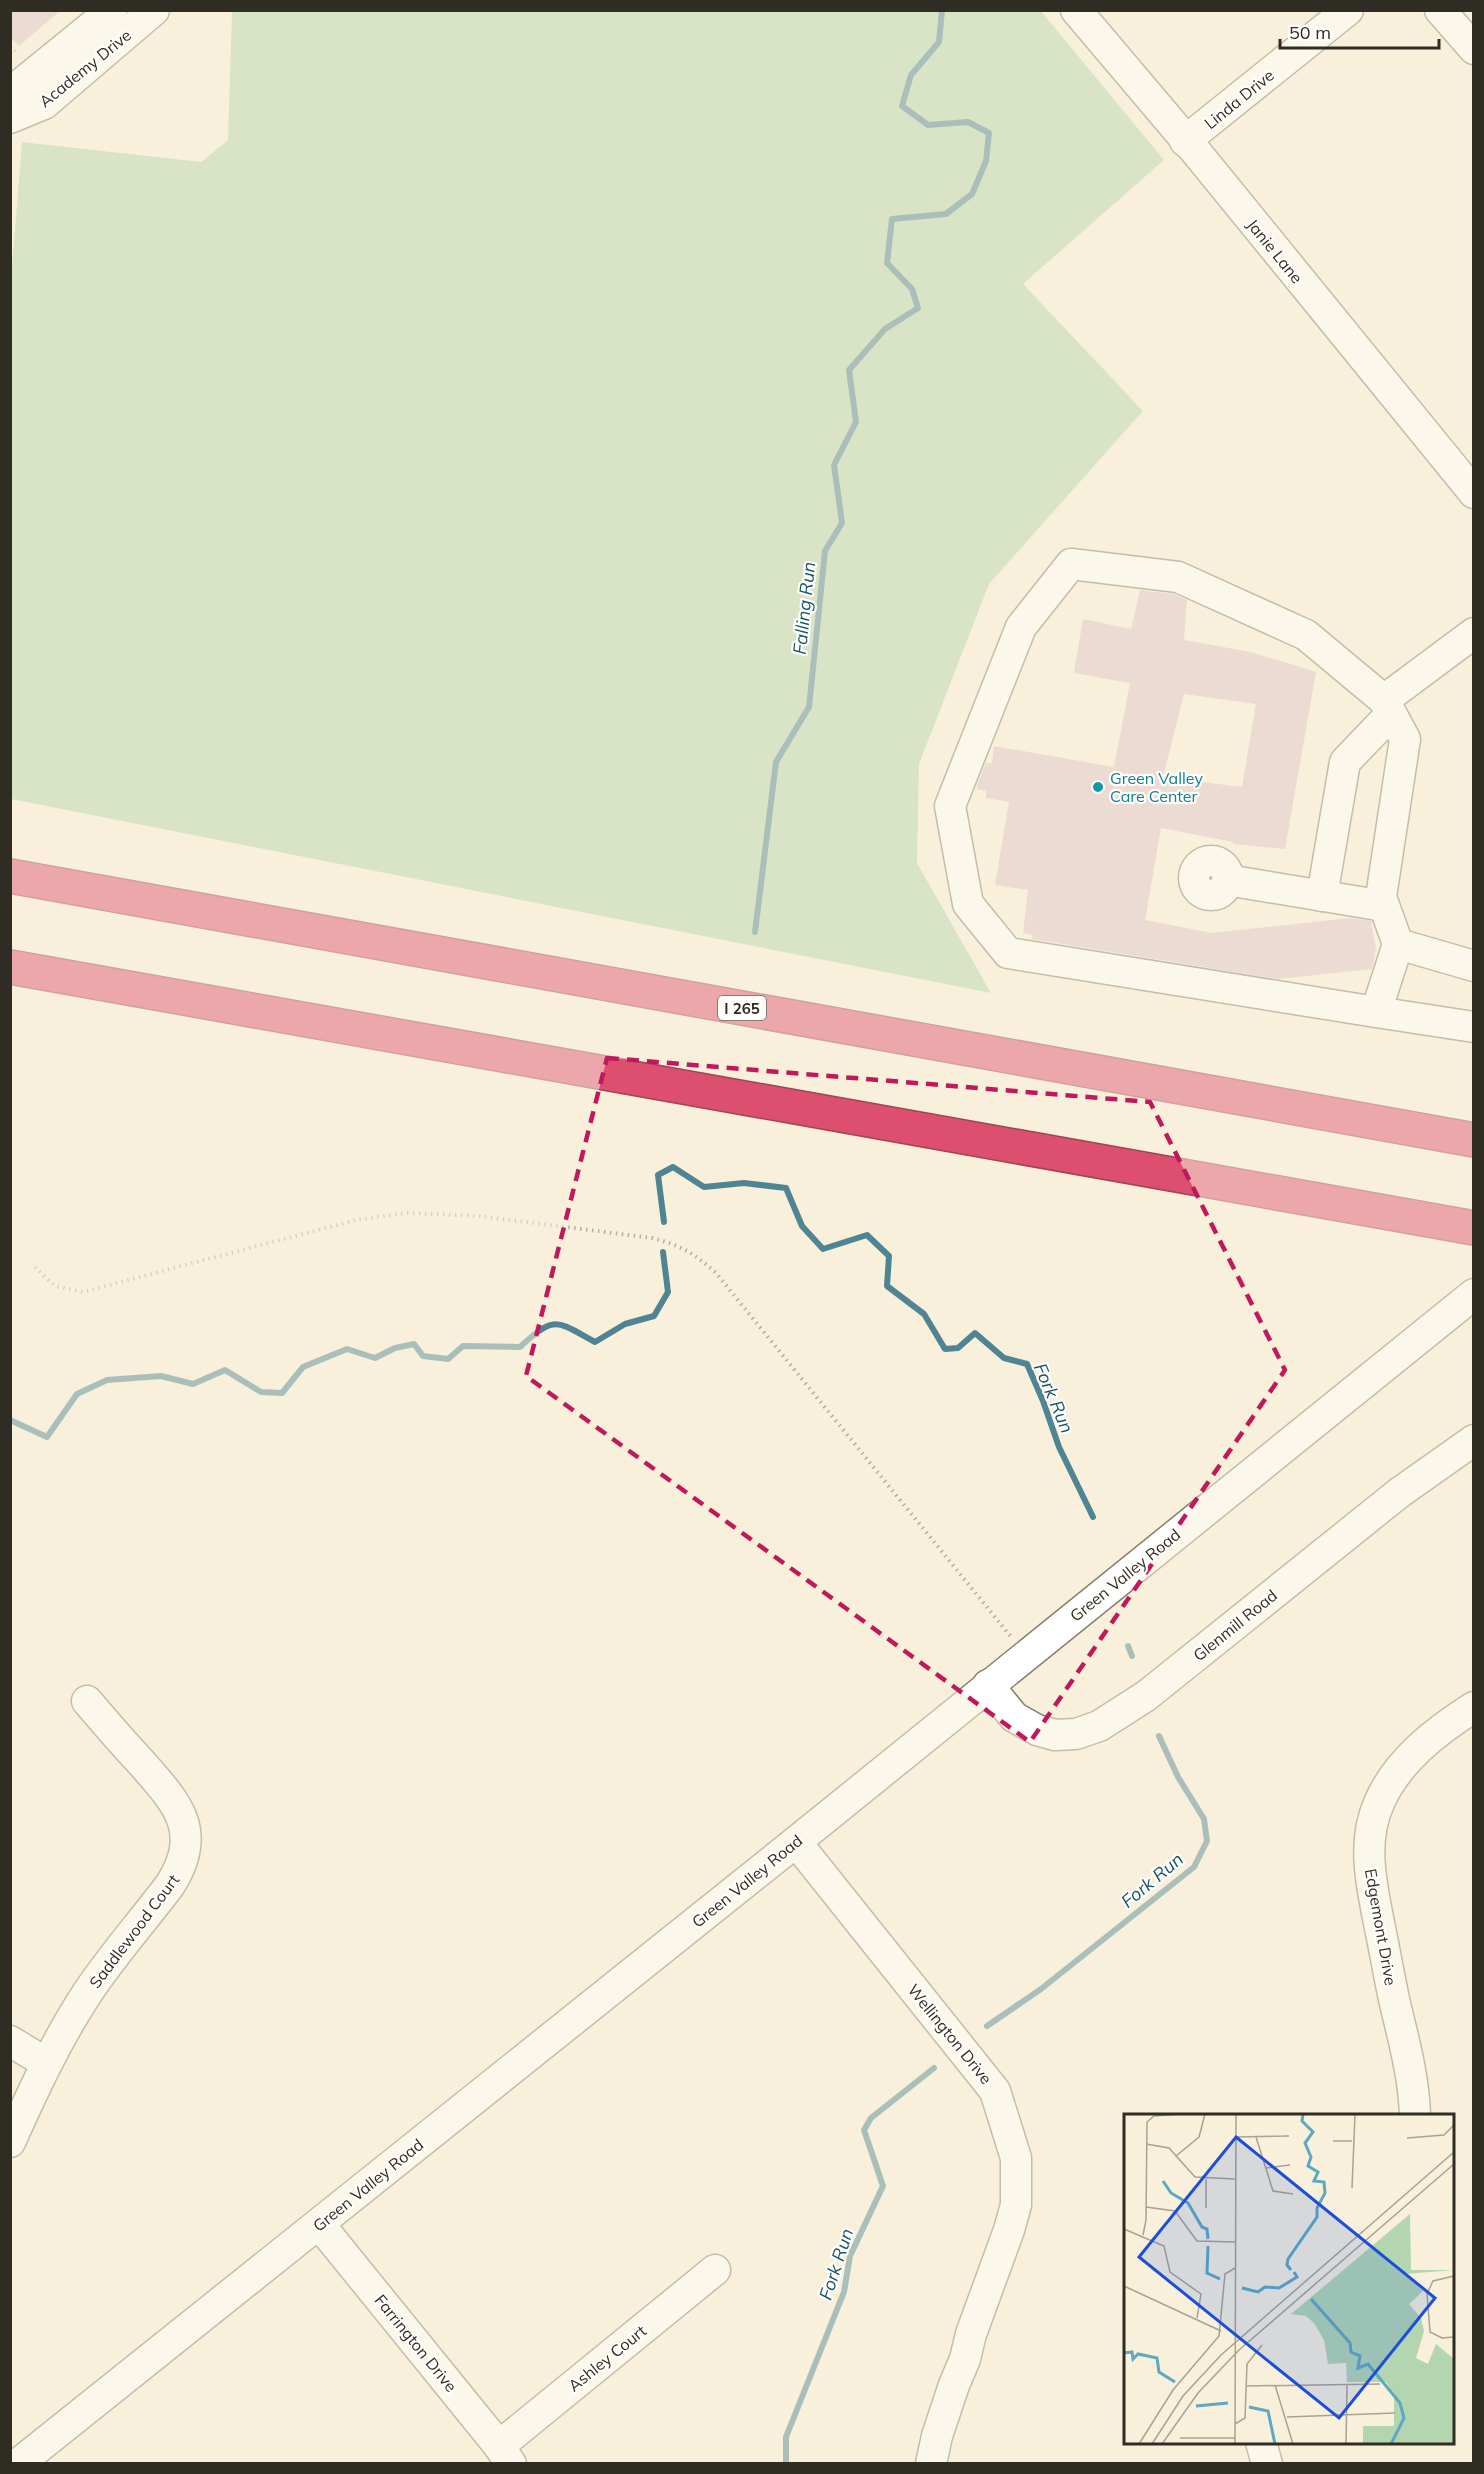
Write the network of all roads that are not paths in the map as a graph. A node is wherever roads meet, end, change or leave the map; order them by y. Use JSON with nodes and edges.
{"nodes":[{"id":1,"x":112,"y":10,"type":"edge"},
{"id":2,"x":154,"y":10,"type":"edge"},
{"id":3,"x":1076,"y":10,"type":"edge"},
{"id":4,"x":1348,"y":10,"type":"edge"},
{"id":5,"x":1440,"y":10,"type":"edge"},
{"id":6,"x":1473,"y":49,"type":"edge"},
{"id":7,"x":10,"y":93,"type":"edge"},
{"id":8,"x":10,"y":118,"type":"edge"},
{"id":9,"x":1185,"y":141,"type":"junction"},
{"id":10,"x":1473,"y":493,"type":"edge"},
{"id":11,"x":1473,"y":633,"type":"edge"},
{"id":12,"x":1388,"y":707,"type":"junction"},
{"id":13,"x":10,"y":876,"type":"edge"},
{"id":14,"x":1227,"y":880,"type":"dead end"},
{"id":15,"x":1322,"y":896,"type":"junction"},
{"id":16,"x":1384,"y":906,"type":"junction"},
{"id":17,"x":1398,"y":944,"type":"junction"},
{"id":18,"x":1473,"y":966,"type":"edge"},
{"id":19,"x":10,"y":967,"type":"edge"},
{"id":20,"x":1388,"y":1014,"type":"junction"},
{"id":21,"x":1473,"y":1027,"type":"edge"},
{"id":22,"x":1473,"y":1140,"type":"edge"},
{"id":23,"x":1473,"y":1228,"type":"edge"},
{"id":24,"x":1473,"y":1294,"type":"edge"},
{"id":25,"x":1473,"y":1440,"type":"edge"},
{"id":26,"x":988,"y":1685,"type":"junction"},
{"id":27,"x":87,"y":1701,"type":"dead end"},
{"id":28,"x":1473,"y":1707,"type":"edge"},
{"id":29,"x":796,"y":1842,"type":"junction"},
{"id":30,"x":10,"y":2041,"type":"edge"},
{"id":31,"x":46,"y":2063,"type":"junction"},
{"id":32,"x":1415,"y":2114,"type":"edge"},
{"id":33,"x":10,"y":2142,"type":"edge"},
{"id":34,"x":319,"y":2224,"type":"junction"},
{"id":35,"x":715,"y":2270,"type":"dead end"},
{"id":36,"x":1262,"y":2444,"type":"edge"},
{"id":37,"x":505,"y":2455,"type":"edge"},
{"id":38,"x":17,"y":2457,"type":"edge"},
{"id":39,"x":931,"y":2463,"type":"edge"},
{"id":40,"x":1267,"y":2463,"type":"edge"}],
"edges":[{"from":1,"to":7,"type":"street","name":"Academy Drive"},
{"from":2,"to":8,"type":"street","name":"Academy Drive"},
{"from":3,"to":9,"type":"street","name":"Janie Lane"},
{"from":4,"to":9,"type":"street","name":"Linda Drive"},
{"from":5,"to":6,"type":"street"},
{"from":9,"to":10,"type":"street","name":"Janie Lane"},
{"from":11,"to":12,"type":"street"},
{"from":12,"to":15,"type":"street"},
{"from":12,"to":16,"type":"street"},
{"from":12,"to":20,"type":"street"},
{"from":13,"to":22,"type":"highway","number":"I 265"},
{"from":14,"to":15,"type":"street"},
{"from":15,"to":16,"type":"street"},
{"from":16,"to":17,"type":"street"},
{"from":17,"to":18,"type":"street"},
{"from":17,"to":20,"type":"street"},
{"from":19,"to":23,"type":"highway"},
{"from":20,"to":21,"type":"street"},
{"from":24,"to":26,"type":"street","name":"Green Valley Road"},
{"from":25,"to":26,"type":"street","name":"Glenmill Road"},
{"from":26,"to":29,"type":"street","name":"Green Valley Road"},
{"from":27,"to":31,"type":"street","name":"Saddlewood Court"},
{"from":28,"to":32,"type":"street","name":"Edgemont Drive"},
{"from":29,"to":34,"type":"street","name":"Green Valley Road"},
{"from":29,"to":39,"type":"street","name":"Wellington Drive"},
{"from":30,"to":31,"type":"street"},
{"from":31,"to":33,"type":"street","name":"Saddlewood Court"},
{"from":34,"to":37,"type":"street","name":"Farrington Drive"},
{"from":34,"to":38,"type":"street","name":"Green Valley Road"},
{"from":35,"to":37,"type":"street","name":"Ashley Court"},
{"from":36,"to":40,"type":"street"}]}
